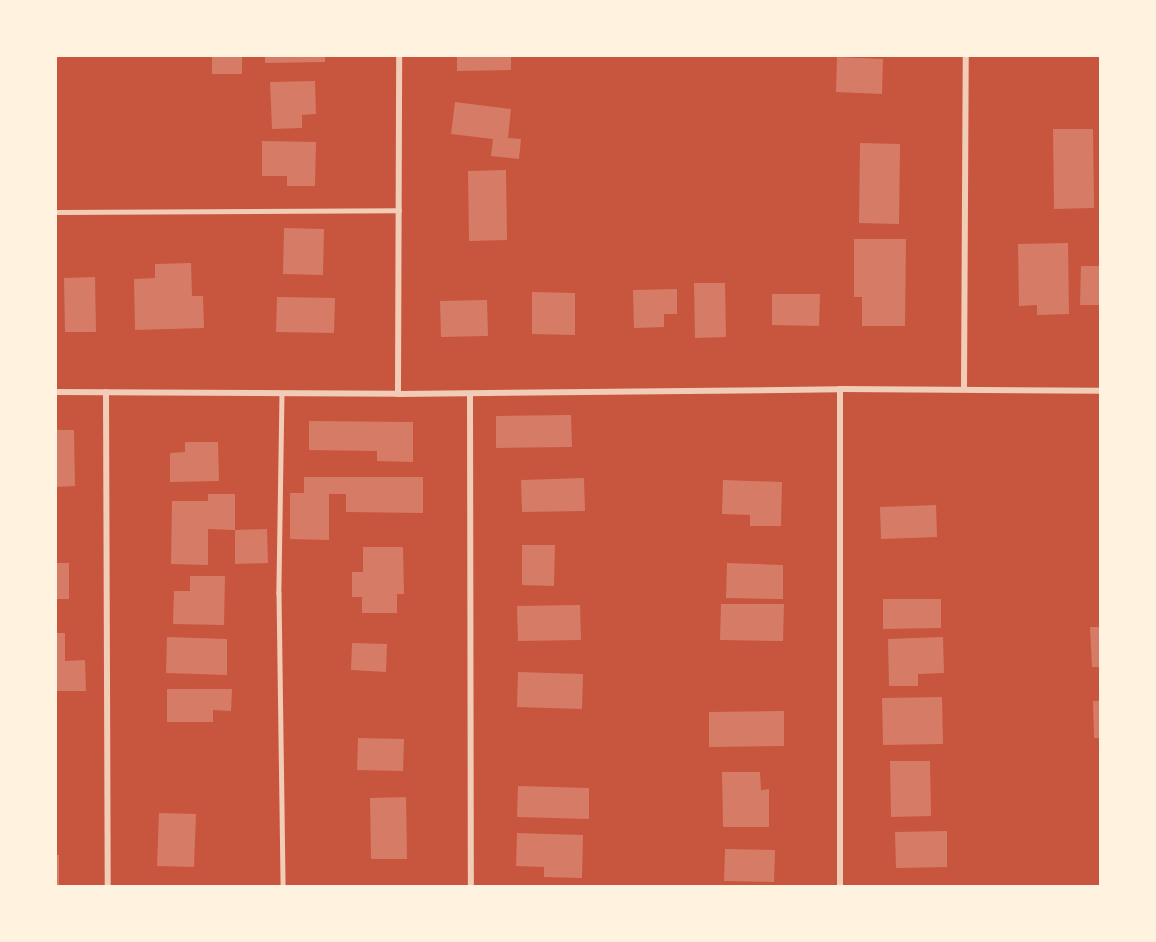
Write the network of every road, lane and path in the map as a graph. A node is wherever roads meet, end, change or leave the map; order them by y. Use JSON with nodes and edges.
{"nodes":[{"id":1,"x":399,"y":56,"type":"edge"},
{"id":2,"x":966,"y":56,"type":"edge"},
{"id":3,"x":399,"y":210,"type":"junction"},
{"id":4,"x":56,"y":212,"type":"edge"},
{"id":5,"x":840,"y":389,"type":"junction"},
{"id":6,"x":964,"y":389,"type":"junction"},
{"id":7,"x":1101,"y":391,"type":"edge"},
{"id":8,"x":56,"y":392,"type":"edge"},
{"id":9,"x":106,"y":392,"type":"junction"},
{"id":10,"x":282,"y":393,"type":"junction"},
{"id":11,"x":470,"y":393,"type":"junction"},
{"id":12,"x":398,"y":394,"type":"junction"},
{"id":13,"x":108,"y":886,"type":"edge"},
{"id":14,"x":283,"y":886,"type":"edge"},
{"id":15,"x":471,"y":886,"type":"edge"},
{"id":16,"x":840,"y":886,"type":"edge"}],
"edges":[{"from":1,"to":3,"type":"street"},
{"from":2,"to":6,"type":"street"},
{"from":3,"to":4,"type":"lane"},
{"from":3,"to":12,"type":"street"},
{"from":5,"to":6,"type":"street"},
{"from":5,"to":11,"type":"street"},
{"from":5,"to":16,"type":"street"},
{"from":6,"to":7,"type":"street"},
{"from":8,"to":9,"type":"street"},
{"from":9,"to":10,"type":"street"},
{"from":9,"to":13,"type":"street"},
{"from":10,"to":12,"type":"street"},
{"from":10,"to":14,"type":"lane"},
{"from":11,"to":12,"type":"street"},
{"from":11,"to":15,"type":"street"}]}
